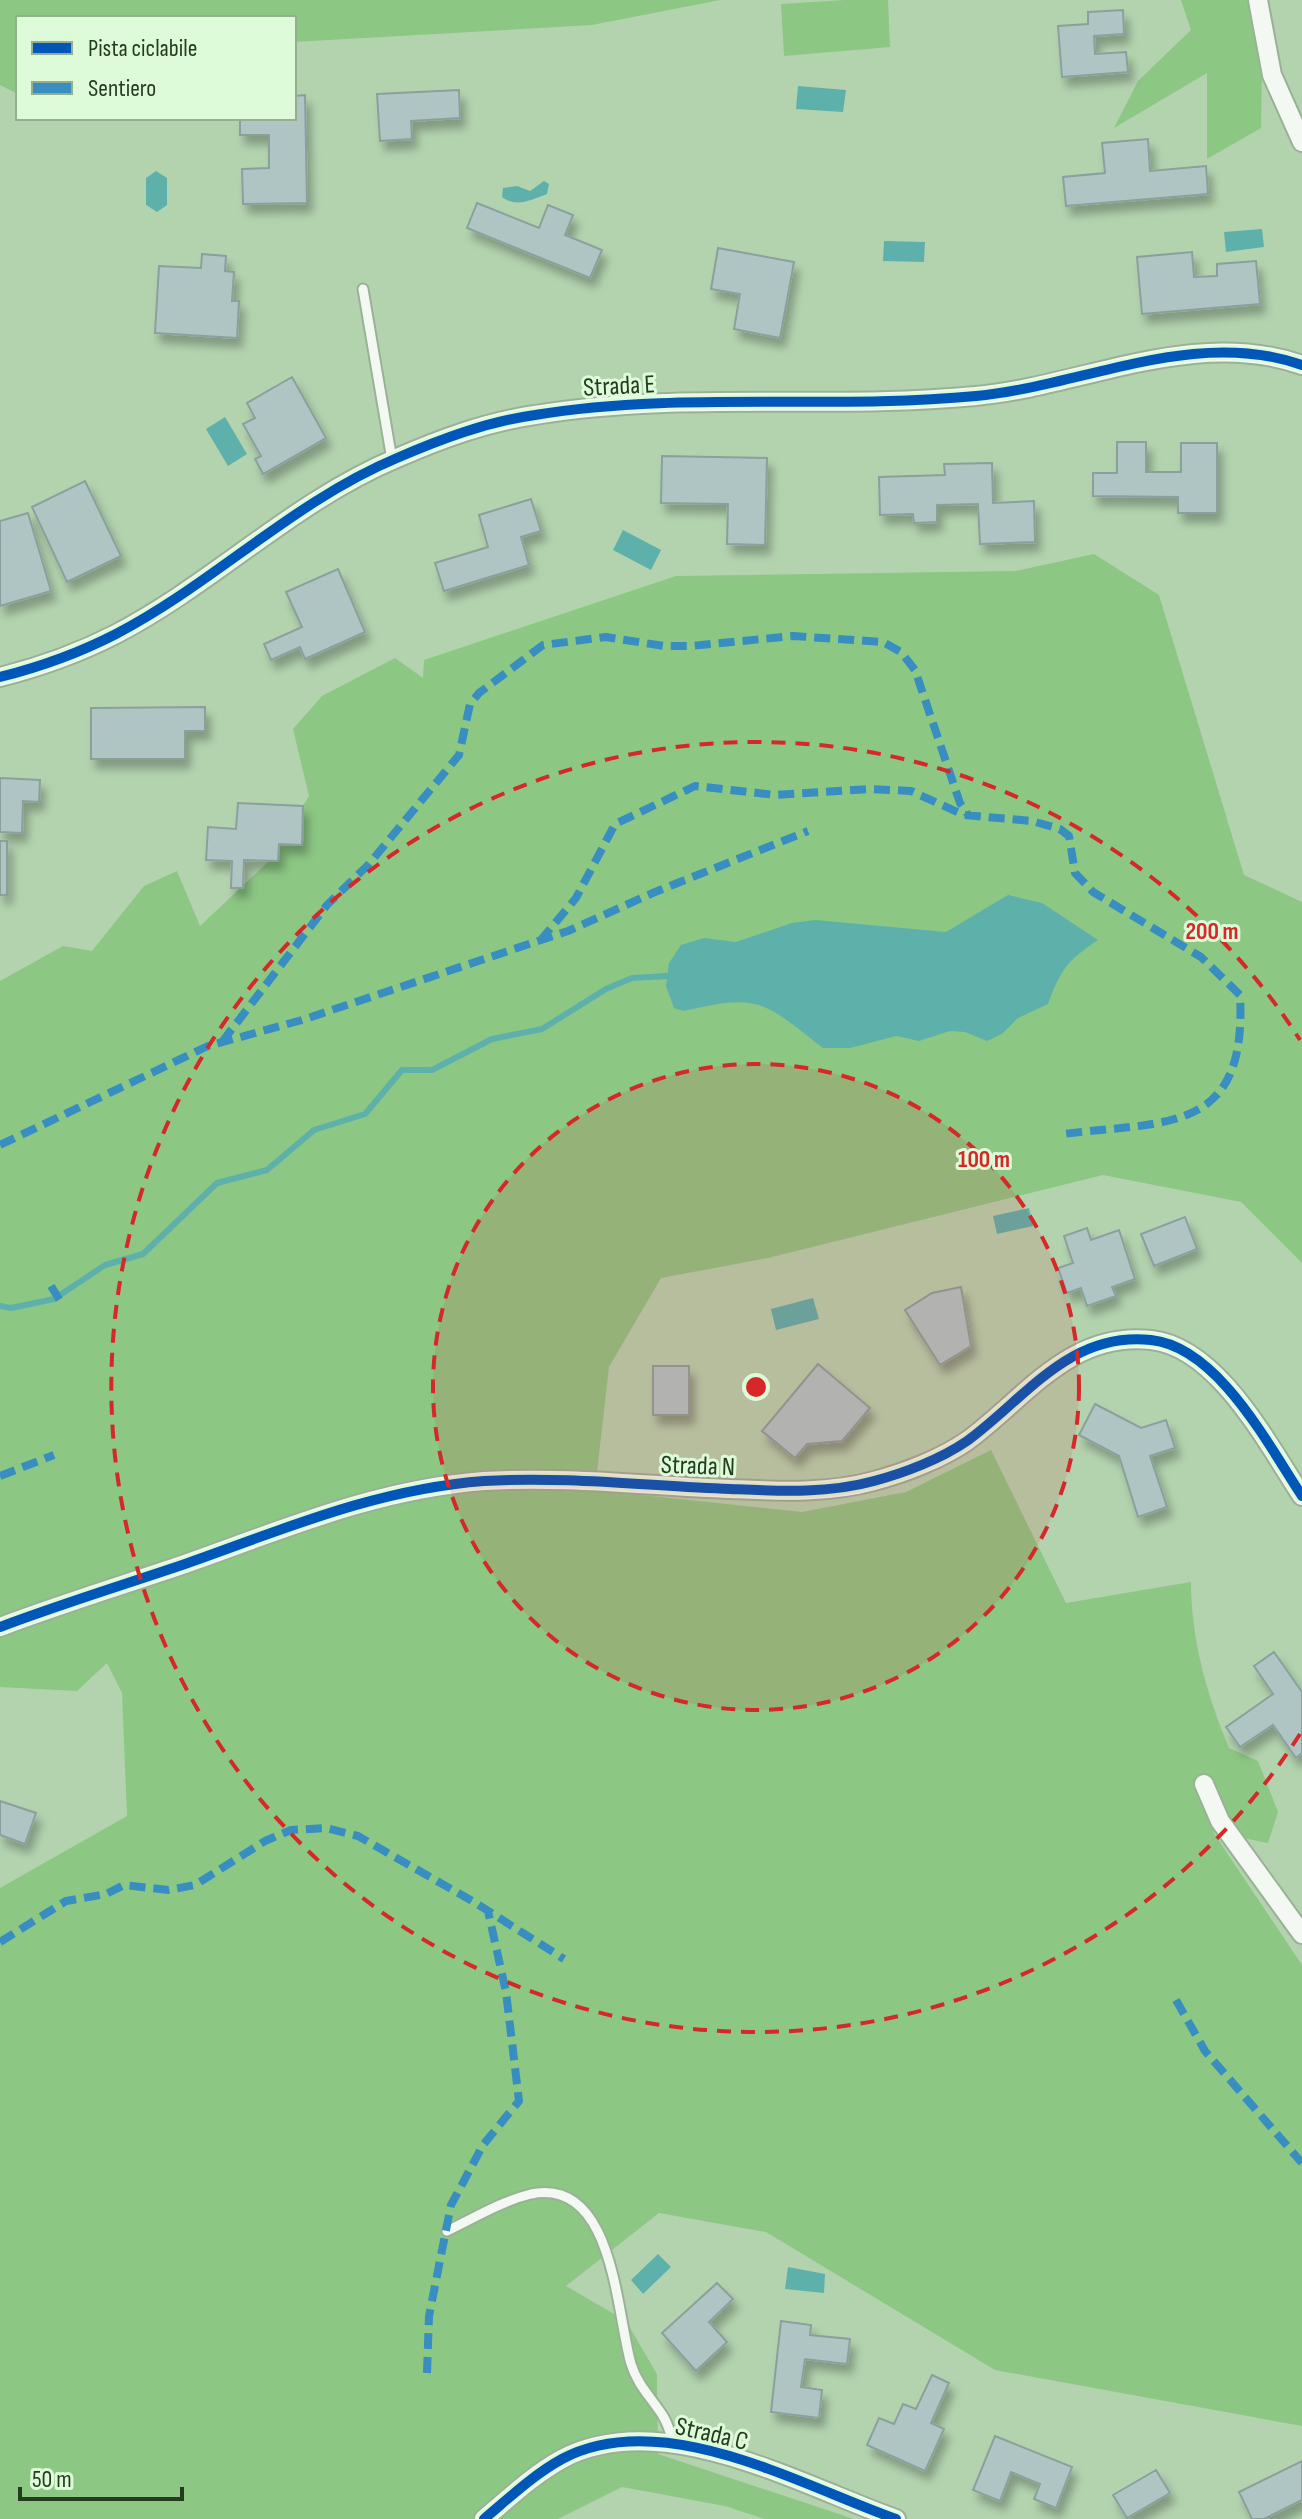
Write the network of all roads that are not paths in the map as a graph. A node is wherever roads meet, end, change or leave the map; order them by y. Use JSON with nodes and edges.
{"nodes":[{"id":1,"x":1258,"y":0,"type":"edge"},
{"id":2,"x":1302,"y":142,"type":"edge"},
{"id":3,"x":363,"y":289,"type":"dead end"},
{"id":4,"x":1302,"y":365,"type":"edge"},
{"id":5,"x":392,"y":460,"type":"junction"},
{"id":6,"x":0,"y":677,"type":"edge"},
{"id":7,"x":1302,"y":1496,"type":"edge"},
{"id":8,"x":0,"y":1627,"type":"edge"},
{"id":9,"x":1204,"y":1784,"type":"dead end"},
{"id":10,"x":1302,"y":1934,"type":"edge"},
{"id":11,"x":447,"y":2231,"type":"dead end"},
{"id":12,"x":675,"y":2445,"type":"junction"},
{"id":13,"x":484,"y":2519,"type":"edge"},
{"id":14,"x":896,"y":2519,"type":"edge"}],
"edges":[{"from":1,"to":2,"type":"street"},
{"from":3,"to":5,"type":"lane"},
{"from":4,"to":5,"type":"street","name":"Strada E"},
{"from":5,"to":6,"type":"street","name":"Strada E"},
{"from":7,"to":8,"type":"street","name":"Strada N"},
{"from":9,"to":10,"type":"street"},
{"from":11,"to":12,"type":"lane"},
{"from":12,"to":13,"type":"street","name":"Strada C"},
{"from":12,"to":14,"type":"street","name":"Strada C"}]}
